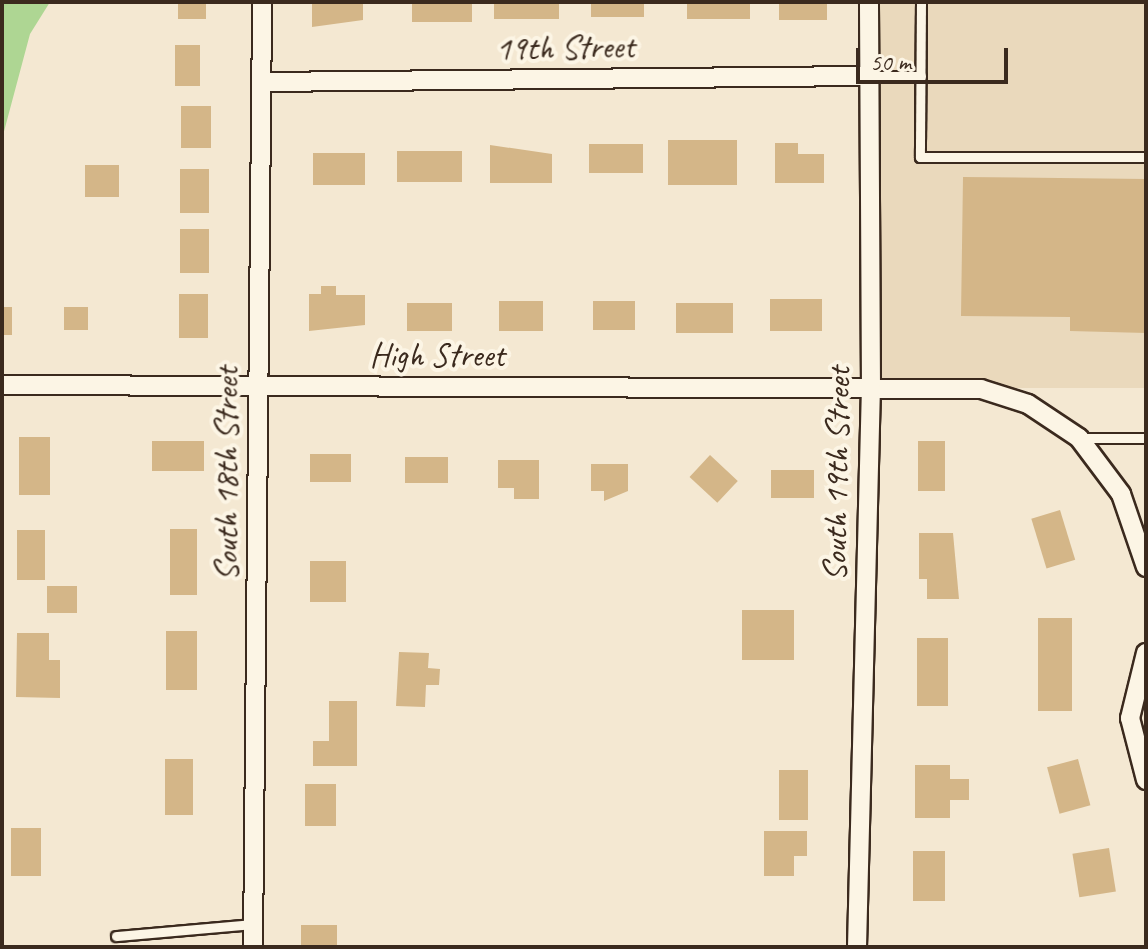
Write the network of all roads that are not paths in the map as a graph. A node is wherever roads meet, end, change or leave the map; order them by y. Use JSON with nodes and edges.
{"nodes":[{"id":1,"x":262,"y":2,"type":"edge"},
{"id":2,"x":869,"y":2,"type":"edge"},
{"id":3,"x":921,"y":2,"type":"edge"},
{"id":4,"x":869,"y":76,"type":"junction"},
{"id":5,"x":921,"y":76,"type":"junction"},
{"id":6,"x":262,"y":82,"type":"junction"},
{"id":7,"x":1146,"y":157,"type":"edge"},
{"id":8,"x":2,"y":385,"type":"edge"},
{"id":9,"x":258,"y":386,"type":"junction"},
{"id":10,"x":871,"y":388,"type":"junction"},
{"id":11,"x":1079,"y":438,"type":"junction"},
{"id":12,"x":1146,"y":438,"type":"edge"},
{"id":13,"x":1141,"y":544,"type":"edge"},
{"id":14,"x":1146,"y":567,"type":"edge"},
{"id":15,"x":1146,"y":653,"type":"edge"},
{"id":16,"x":1146,"y":780,"type":"edge"},
{"id":17,"x":254,"y":924,"type":"junction"},
{"id":18,"x":116,"y":936,"type":"dead end"},
{"id":19,"x":253,"y":947,"type":"edge"},
{"id":20,"x":857,"y":947,"type":"edge"}],
"edges":[{"from":1,"to":6,"type":"street","name":"South 18th Street"},
{"from":2,"to":4,"type":"street","name":"South 19th Street"},
{"from":3,"to":5,"type":"lane"},
{"from":4,"to":5,"type":"lane"},
{"from":4,"to":6,"type":"street","name":"19th Street"},
{"from":4,"to":10,"type":"street","name":"South 19th Street"},
{"from":5,"to":7,"type":"lane"},
{"from":6,"to":9,"type":"street","name":"South 18th Street"},
{"from":8,"to":9,"type":"street","name":"High Street"},
{"from":9,"to":10,"type":"street","name":"High Street"},
{"from":9,"to":17,"type":"street","name":"South 18th Street"},
{"from":10,"to":11,"type":"street","name":"High Street"},
{"from":10,"to":20,"type":"street","name":"South 19th Street"},
{"from":11,"to":12,"type":"lane"},
{"from":11,"to":13,"type":"street","name":"High Street"},
{"from":13,"to":14,"type":"street","name":"High Street"},
{"from":15,"to":16,"type":"street"},
{"from":17,"to":18,"type":"lane"},
{"from":17,"to":19,"type":"street","name":"South 18th Street"}]}
